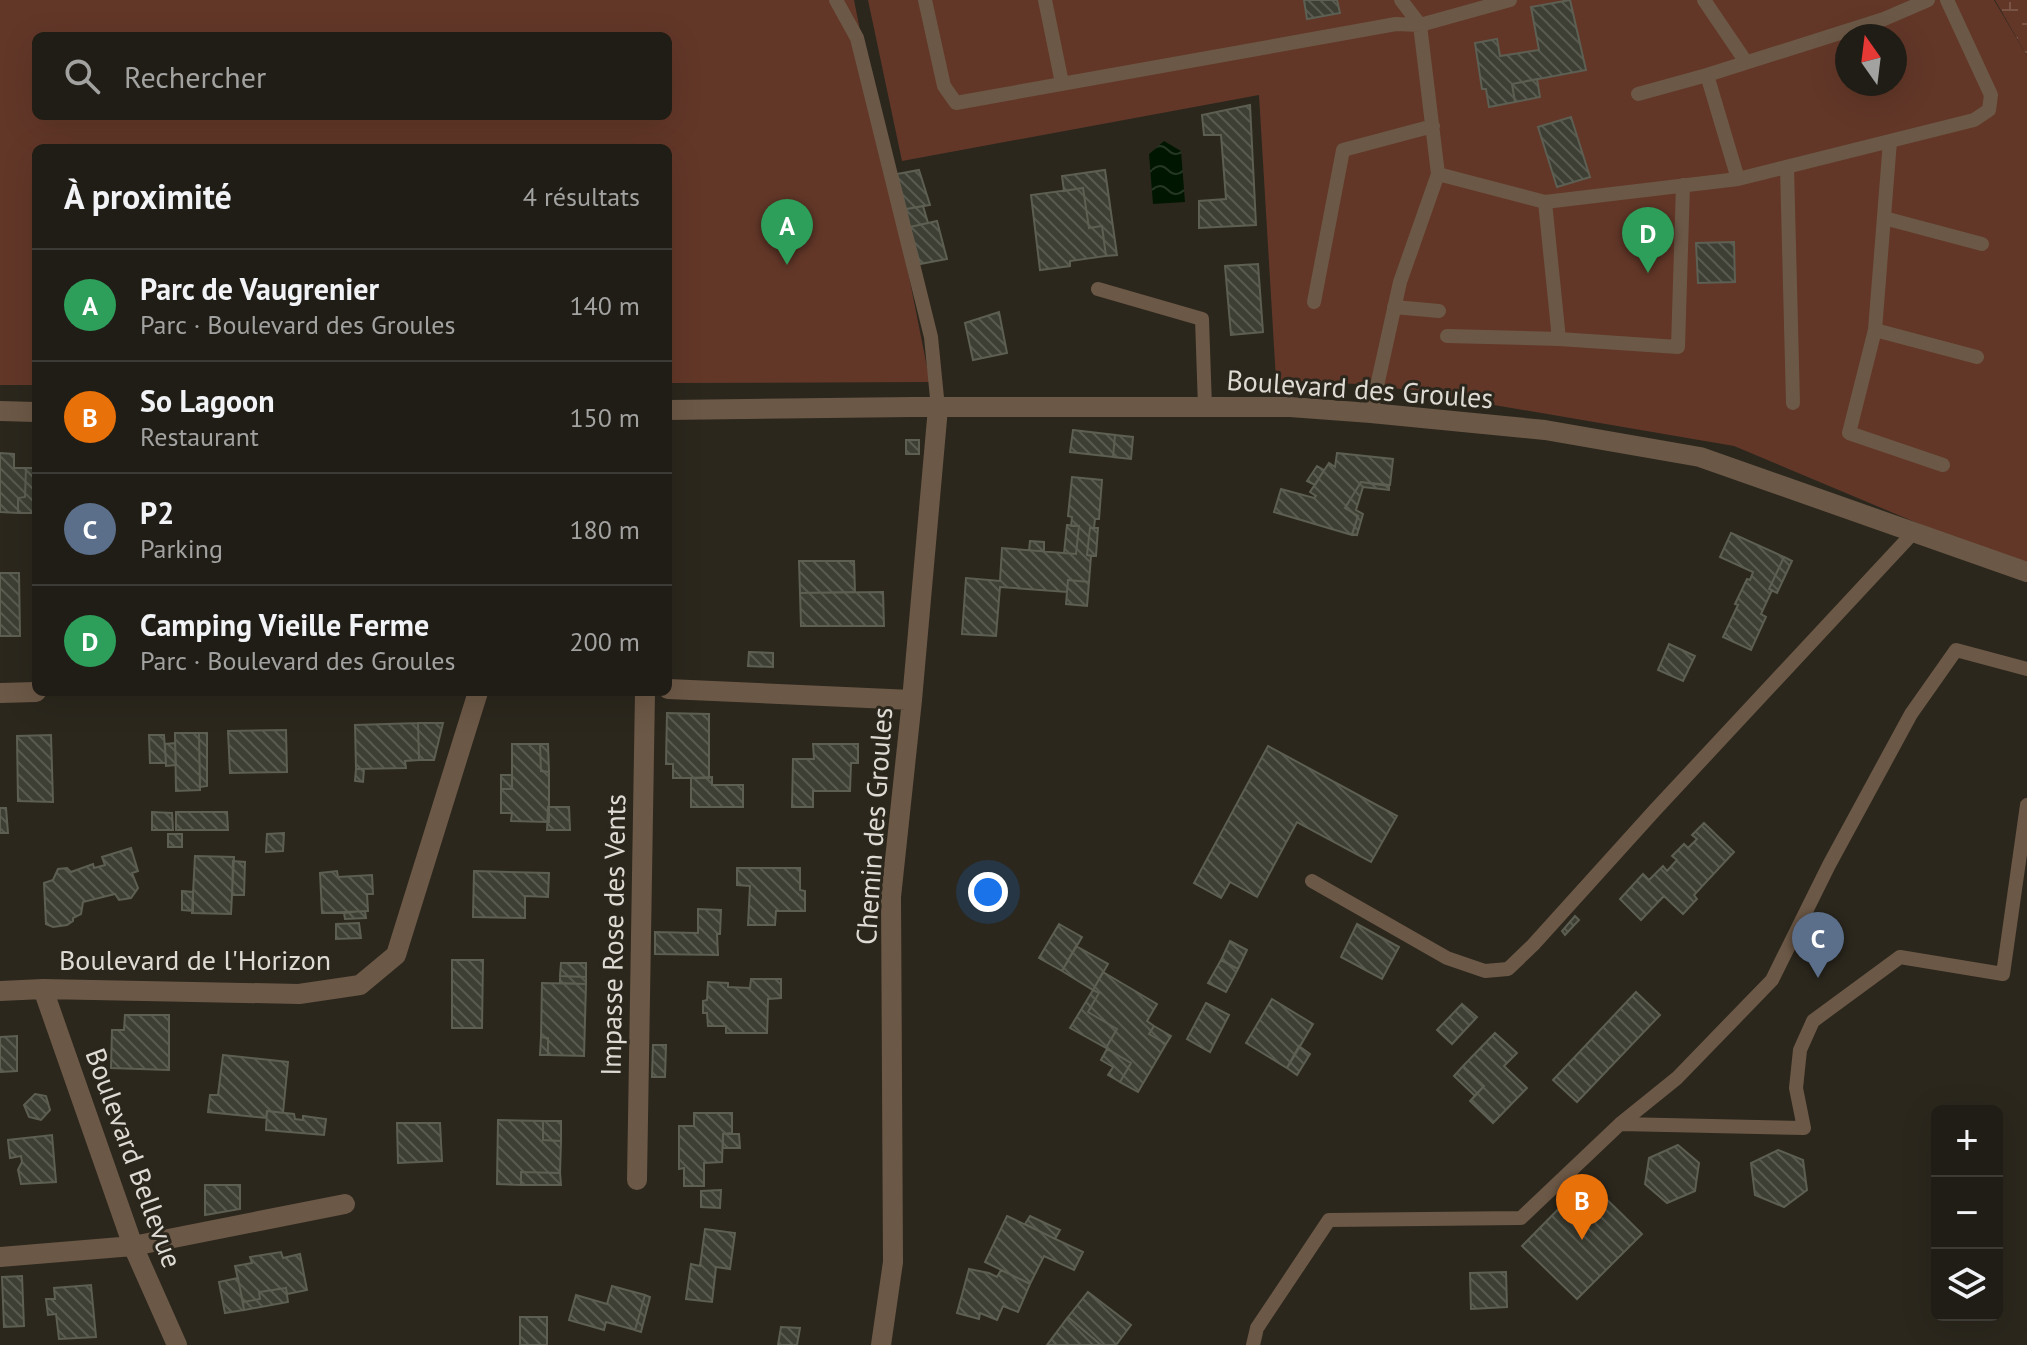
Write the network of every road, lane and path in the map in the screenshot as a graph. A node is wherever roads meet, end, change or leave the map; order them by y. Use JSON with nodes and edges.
{"nodes":[{"id":1,"x":836,"y":0,"type":"edge"},
{"id":2,"x":925,"y":0,"type":"edge"},
{"id":3,"x":1045,"y":0,"type":"edge"},
{"id":4,"x":1401,"y":0,"type":"edge"},
{"id":5,"x":1510,"y":0,"type":"edge"},
{"id":6,"x":1704,"y":0,"type":"edge"},
{"id":7,"x":1928,"y":0,"type":"edge"},
{"id":8,"x":1947,"y":0,"type":"edge"},
{"id":9,"x":1420,"y":25,"type":"junction"},
{"id":10,"x":1746,"y":62,"type":"junction"},
{"id":11,"x":1707,"y":75,"type":"junction"},
{"id":12,"x":1062,"y":83,"type":"junction"},
{"id":13,"x":1638,"y":94,"type":"dead end"},
{"id":14,"x":1433,"y":126,"type":"junction"},
{"id":15,"x":1890,"y":141,"type":"junction"},
{"id":16,"x":1787,"y":167,"type":"junction"},
{"id":17,"x":1438,"y":174,"type":"junction"},
{"id":18,"x":1738,"y":179,"type":"junction"},
{"id":19,"x":1683,"y":185,"type":"junction"},
{"id":20,"x":1545,"y":202,"type":"junction"},
{"id":21,"x":1884,"y":218,"type":"junction"},
{"id":22,"x":1982,"y":244,"type":"dead end"},
{"id":23,"x":1098,"y":289,"type":"dead end"},
{"id":24,"x":1314,"y":302,"type":"dead end"},
{"id":25,"x":1394,"y":307,"type":"junction"},
{"id":26,"x":1439,"y":311,"type":"dead end"},
{"id":27,"x":1875,"y":330,"type":"junction"},
{"id":28,"x":1447,"y":336,"type":"dead end"},
{"id":29,"x":1559,"y":339,"type":"junction"},
{"id":30,"x":1977,"y":357,"type":"dead end"},
{"id":31,"x":1793,"y":403,"type":"dead end"},
{"id":32,"x":1205,"y":407,"type":"junction"},
{"id":33,"x":938,"y":408,"type":"junction"},
{"id":34,"x":672,"y":410,"type":"edge"},
{"id":35,"x":0,"y":411,"type":"edge"},
{"id":36,"x":32,"y":412,"type":"edge"},
{"id":37,"x":1371,"y":413,"type":"junction"},
{"id":38,"x":1943,"y":465,"type":"dead end"},
{"id":39,"x":1913,"y":533,"type":"junction"},
{"id":40,"x":2027,"y":572,"type":"edge"},
{"id":41,"x":2027,"y":669,"type":"edge"},
{"id":42,"x":672,"y":689,"type":"edge"},
{"id":43,"x":32,"y":692,"type":"edge"},
{"id":44,"x":0,"y":693,"type":"edge"},
{"id":45,"x":477,"y":696,"type":"edge"},
{"id":46,"x":645,"y":696,"type":"edge"},
{"id":47,"x":912,"y":700,"type":"junction"},
{"id":48,"x":2027,"y":805,"type":"edge"},
{"id":49,"x":1312,"y":881,"type":"dead end"},
{"id":50,"x":43,"y":989,"type":"junction"},
{"id":51,"x":0,"y":991,"type":"edge"},
{"id":52,"x":1620,"y":1124,"type":"junction"},
{"id":53,"x":637,"y":1180,"type":"dead end"},
{"id":54,"x":345,"y":1204,"type":"dead end"},
{"id":55,"x":133,"y":1246,"type":"junction"},
{"id":56,"x":0,"y":1257,"type":"edge"},
{"id":57,"x":177,"y":1345,"type":"edge"},
{"id":58,"x":881,"y":1345,"type":"edge"},
{"id":59,"x":1253,"y":1345,"type":"edge"}],
"edges":[{"from":1,"to":33,"type":"lane"},
{"from":2,"to":12,"type":"lane"},
{"from":3,"to":12,"type":"lane"},
{"from":4,"to":9,"type":"lane"},
{"from":5,"to":9,"type":"lane"},
{"from":6,"to":10,"type":"lane"},
{"from":7,"to":10,"type":"lane"},
{"from":8,"to":15,"type":"lane"},
{"from":9,"to":12,"type":"lane"},
{"from":9,"to":14,"type":"lane"},
{"from":10,"to":11,"type":"lane"},
{"from":11,"to":13,"type":"lane"},
{"from":11,"to":18,"type":"lane"},
{"from":14,"to":17,"type":"lane"},
{"from":14,"to":24,"type":"lane"},
{"from":15,"to":16,"type":"lane"},
{"from":15,"to":21,"type":"lane"},
{"from":16,"to":18,"type":"lane"},
{"from":16,"to":31,"type":"lane"},
{"from":17,"to":20,"type":"lane"},
{"from":17,"to":25,"type":"lane"},
{"from":18,"to":19,"type":"lane"},
{"from":19,"to":20,"type":"lane"},
{"from":19,"to":29,"type":"lane"},
{"from":20,"to":29,"type":"lane"},
{"from":21,"to":22,"type":"lane"},
{"from":21,"to":27,"type":"lane"},
{"from":23,"to":32,"type":"lane"},
{"from":25,"to":26,"type":"lane"},
{"from":25,"to":37,"type":"lane"},
{"from":27,"to":30,"type":"lane"},
{"from":27,"to":38,"type":"lane"},
{"from":28,"to":29,"type":"lane"},
{"from":32,"to":33,"type":"street","name":"Boulevard des Groules"},
{"from":32,"to":37,"type":"street","name":"Boulevard des Groules"},
{"from":33,"to":34,"type":"street","name":"Boulevard des Groules"},
{"from":33,"to":47,"type":"street","name":"Chemin des Groules"},
{"from":35,"to":36,"type":"street"},
{"from":37,"to":39,"type":"street","name":"Boulevard des Groules"},
{"from":39,"to":40,"type":"street","name":"Boulevard des Groules"},
{"from":39,"to":49,"type":"lane"},
{"from":41,"to":52,"type":"lane"},
{"from":42,"to":47,"type":"street"},
{"from":43,"to":44,"type":"street"},
{"from":45,"to":50,"type":"street","name":"Boulevard de l'Horizon"},
{"from":46,"to":53,"type":"street","name":"Impasse Rose des Vents"},
{"from":47,"to":58,"type":"street","name":"Chemin des Groules"},
{"from":48,"to":52,"type":"lane"},
{"from":50,"to":51,"type":"street","name":"Boulevard de l'Horizon"},
{"from":50,"to":55,"type":"street","name":"Boulevard Bellevue"},
{"from":52,"to":59,"type":"lane"},
{"from":54,"to":55,"type":"street"},
{"from":55,"to":56,"type":"street"},
{"from":55,"to":57,"type":"street","name":"Boulevard Bellevue"}]}
